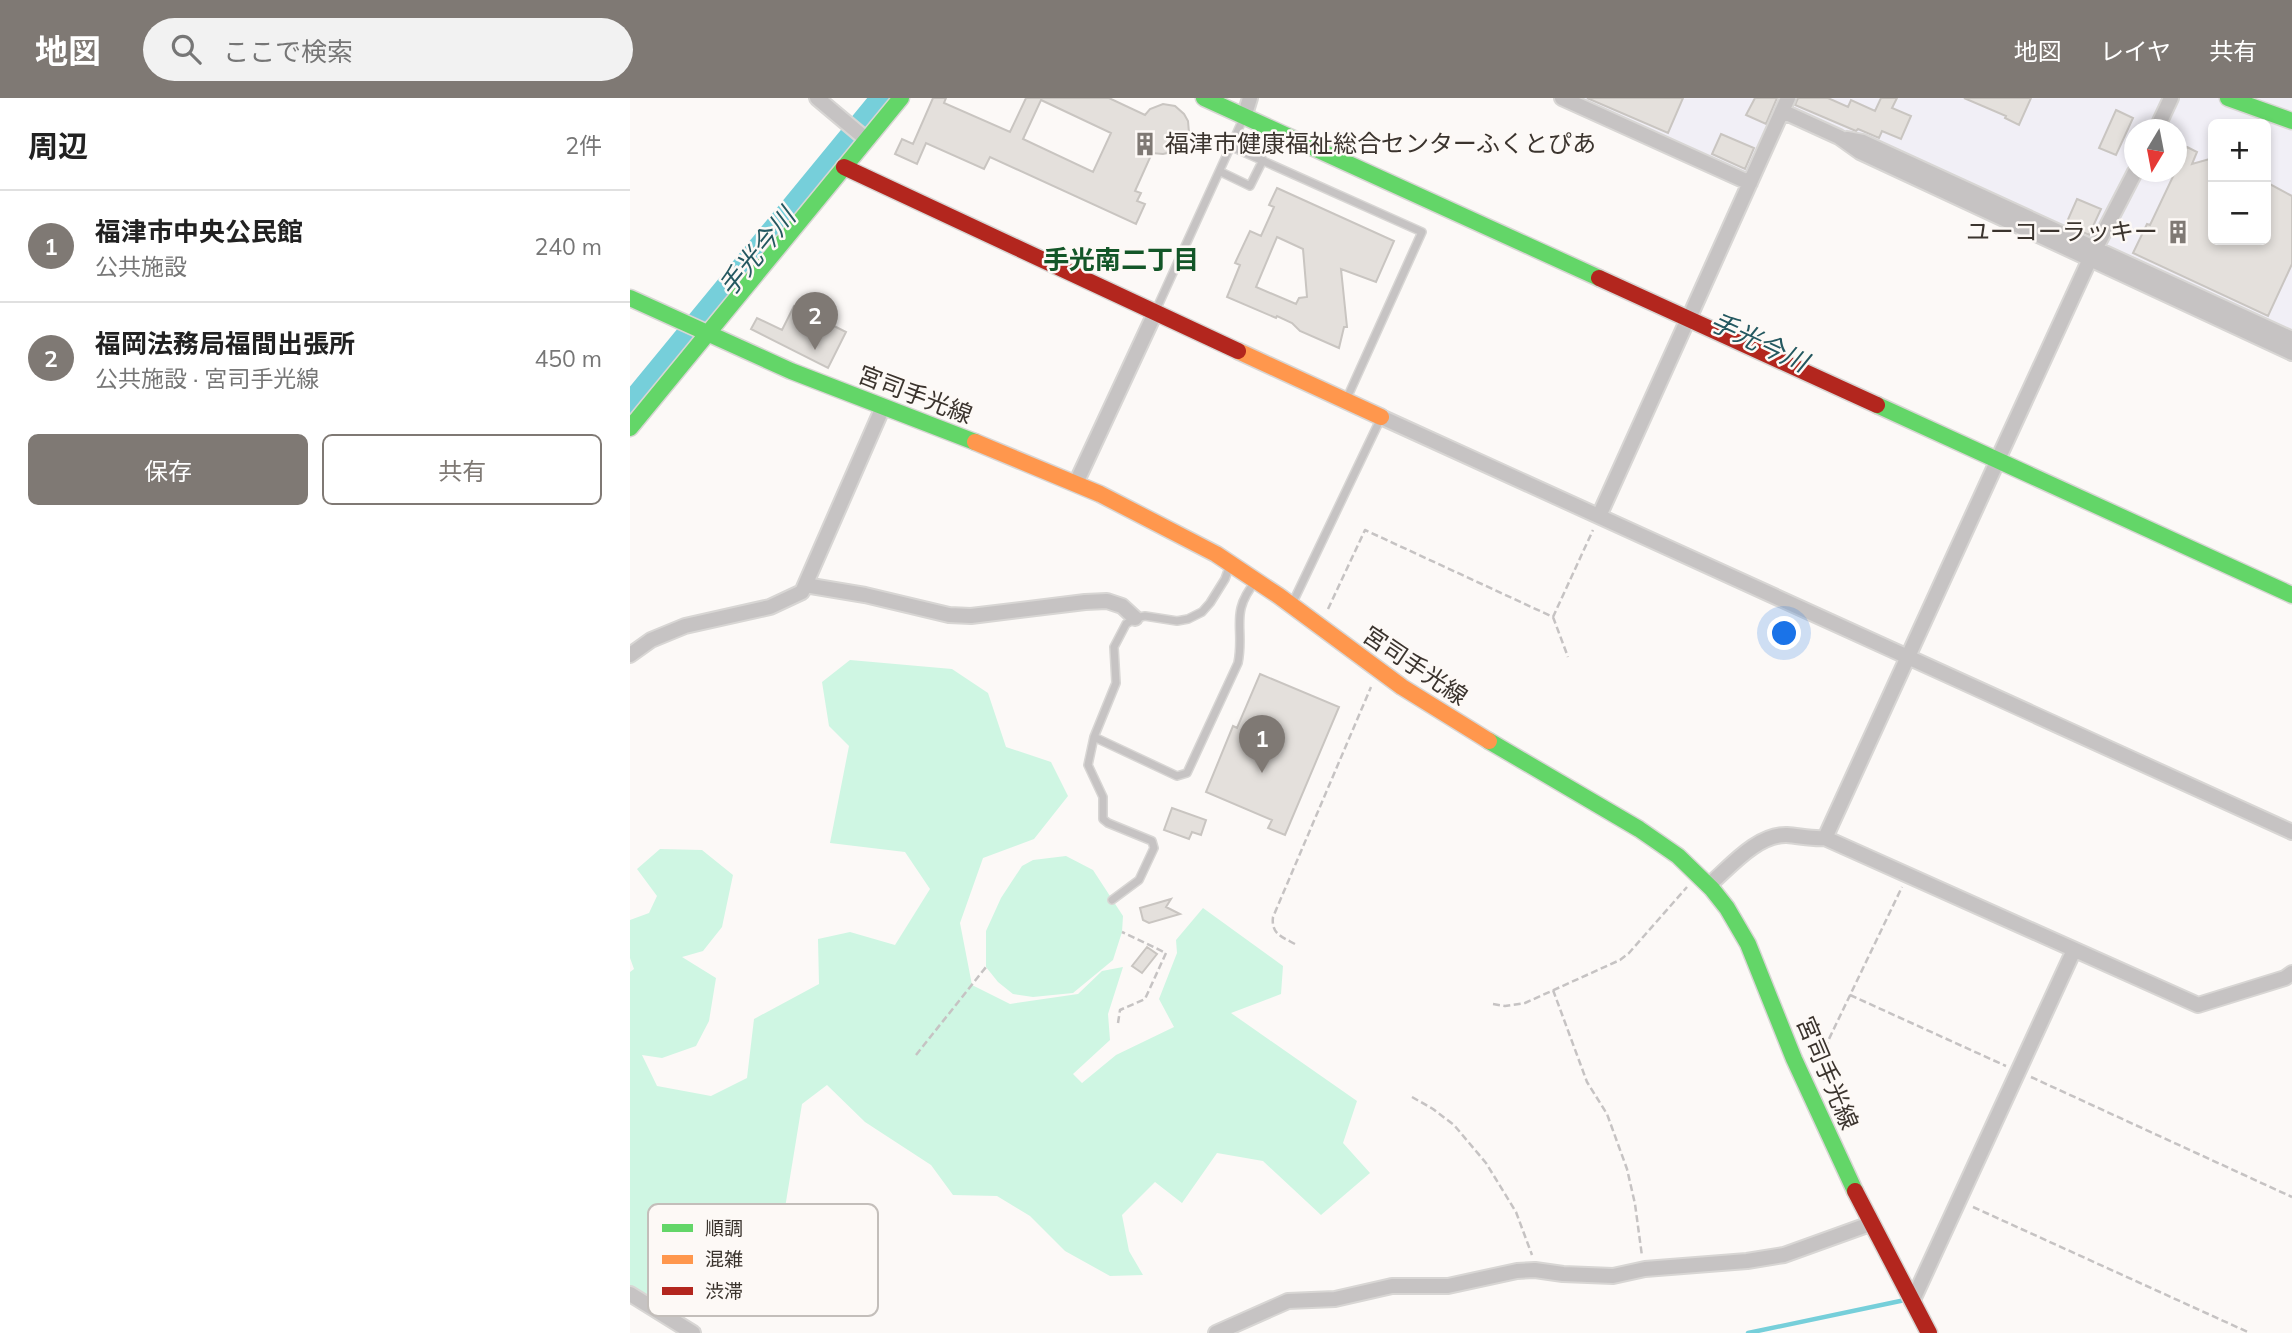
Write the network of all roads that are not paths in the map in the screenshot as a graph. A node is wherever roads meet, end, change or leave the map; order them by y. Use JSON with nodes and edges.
{"nodes":[{"id":1,"x":817,"y":98,"type":"edge"},
{"id":2,"x":901,"y":98,"type":"edge"},
{"id":3,"x":1205,"y":98,"type":"edge"},
{"id":4,"x":1562,"y":98,"type":"edge"},
{"id":5,"x":2171,"y":98,"type":"edge"},
{"id":6,"x":2228,"y":98,"type":"edge"},
{"id":7,"x":1785,"y":104,"type":"edge"},
{"id":8,"x":1247,"y":107,"type":"edge"},
{"id":9,"x":2161,"y":119,"type":"edge"},
{"id":10,"x":2292,"y":121,"type":"edge"},
{"id":11,"x":867,"y":140,"type":"junction"},
{"id":12,"x":1232,"y":147,"type":"junction"},
{"id":13,"x":1263,"y":160,"type":"junction"},
{"id":14,"x":844,"y":167,"type":"junction"},
{"id":15,"x":1221,"y":172,"type":"junction"},
{"id":16,"x":2130,"y":182,"type":"edge"},
{"id":17,"x":1750,"y":183,"type":"junction"},
{"id":18,"x":2093,"y":253,"type":"junction"},
{"id":19,"x":630,"y":298,"type":"edge"},
{"id":20,"x":1156,"y":311,"type":"junction"},
{"id":21,"x":1691,"y":314,"type":"junction"},
{"id":22,"x":706,"y":334,"type":"junction"},
{"id":23,"x":2292,"y":338,"type":"edge"},
{"id":24,"x":2292,"y":353,"type":"edge"},
{"id":25,"x":1347,"y":399,"type":"junction"},
{"id":26,"x":883,"y":407,"type":"junction"},
{"id":27,"x":1381,"y":417,"type":"junction"},
{"id":28,"x":630,"y":428,"type":"edge"},
{"id":29,"x":2000,"y":456,"type":"junction"},
{"id":30,"x":1076,"y":483,"type":"junction"},
{"id":31,"x":1600,"y":516,"type":"junction"},
{"id":32,"x":1231,"y":561,"type":"junction"},
{"id":33,"x":1257,"y":579,"type":"junction"},
{"id":34,"x":805,"y":585,"type":"junction"},
{"id":35,"x":2292,"y":595,"type":"edge"},
{"id":36,"x":1291,"y":605,"type":"junction"},
{"id":37,"x":1135,"y":618,"type":"junction"},
{"id":38,"x":630,"y":655,"type":"edge"},
{"id":39,"x":1907,"y":656,"type":"junction"},
{"id":40,"x":1094,"y":737,"type":"junction"},
{"id":41,"x":2292,"y":832,"type":"edge"},
{"id":42,"x":1825,"y":838,"type":"junction"},
{"id":43,"x":1703,"y":880,"type":"junction"},
{"id":44,"x":1112,"y":900,"type":"dead end"},
{"id":45,"x":2074,"y":950,"type":"junction"},
{"id":46,"x":2292,"y":973,"type":"edge"},
{"id":47,"x":1870,"y":1224,"type":"junction"},
{"id":48,"x":630,"y":1294,"type":"edge"},
{"id":49,"x":1912,"y":1302,"type":"junction"},
{"id":50,"x":648,"y":1305,"type":"edge"},
{"id":51,"x":666,"y":1316,"type":"edge"},
{"id":52,"x":693,"y":1333,"type":"edge"},
{"id":53,"x":1216,"y":1333,"type":"edge"},
{"id":54,"x":1929,"y":1333,"type":"edge"}],
"edges":[{"from":1,"to":11,"type":"street"},
{"from":2,"to":11,"type":"street"},
{"from":3,"to":8,"type":"street"},
{"from":4,"to":17,"type":"street"},
{"from":5,"to":9,"type":"street"},
{"from":6,"to":10,"type":"street"},
{"from":7,"to":17,"type":"street"},
{"from":7,"to":18,"type":"street"},
{"from":8,"to":12,"type":"lane"},
{"from":8,"to":21,"type":"street"},
{"from":11,"to":14,"type":"street"},
{"from":12,"to":13,"type":"lane"},
{"from":12,"to":15,"type":"lane"},
{"from":13,"to":15,"type":"lane"},
{"from":13,"to":25,"type":"lane"},
{"from":14,"to":20,"type":"street"},
{"from":14,"to":22,"type":"street"},
{"from":15,"to":20,"type":"lane"},
{"from":16,"to":18,"type":"street"},
{"from":17,"to":21,"type":"street"},
{"from":18,"to":23,"type":"street"},
{"from":18,"to":24,"type":"street"},
{"from":18,"to":29,"type":"street"},
{"from":19,"to":22,"type":"street","name":"宮司手光線"},
{"from":20,"to":25,"type":"street"},
{"from":20,"to":30,"type":"street"},
{"from":21,"to":29,"type":"street"},
{"from":21,"to":31,"type":"street"},
{"from":22,"to":26,"type":"street","name":"宮司手光線"},
{"from":22,"to":28,"type":"street"},
{"from":25,"to":27,"type":"street"},
{"from":26,"to":30,"type":"street","name":"宮司手光線"},
{"from":26,"to":34,"type":"street"},
{"from":27,"to":31,"type":"street"},
{"from":27,"to":36,"type":"lane"},
{"from":29,"to":35,"type":"street"},
{"from":29,"to":39,"type":"street"},
{"from":30,"to":32,"type":"street","name":"宮司手光線"},
{"from":31,"to":39,"type":"street"},
{"from":32,"to":33,"type":"street","name":"宮司手光線"},
{"from":32,"to":37,"type":"lane"},
{"from":33,"to":36,"type":"street","name":"宮司手光線"},
{"from":33,"to":40,"type":"lane"},
{"from":34,"to":37,"type":"street"},
{"from":34,"to":38,"type":"street"},
{"from":36,"to":43,"type":"street","name":"宮司手光線"},
{"from":37,"to":40,"type":"lane"},
{"from":39,"to":41,"type":"street"},
{"from":39,"to":42,"type":"street"},
{"from":40,"to":44,"type":"lane"},
{"from":42,"to":43,"type":"street"},
{"from":42,"to":45,"type":"street"},
{"from":43,"to":47,"type":"street","name":"宮司手光線"},
{"from":45,"to":46,"type":"street"},
{"from":45,"to":49,"type":"street"},
{"from":47,"to":49,"type":"street","name":"宮司手光線"},
{"from":47,"to":53,"type":"street"},
{"from":48,"to":50,"type":"street"},
{"from":49,"to":54,"type":"street","name":"宮司手光線"},
{"from":51,"to":52,"type":"street"}]}
